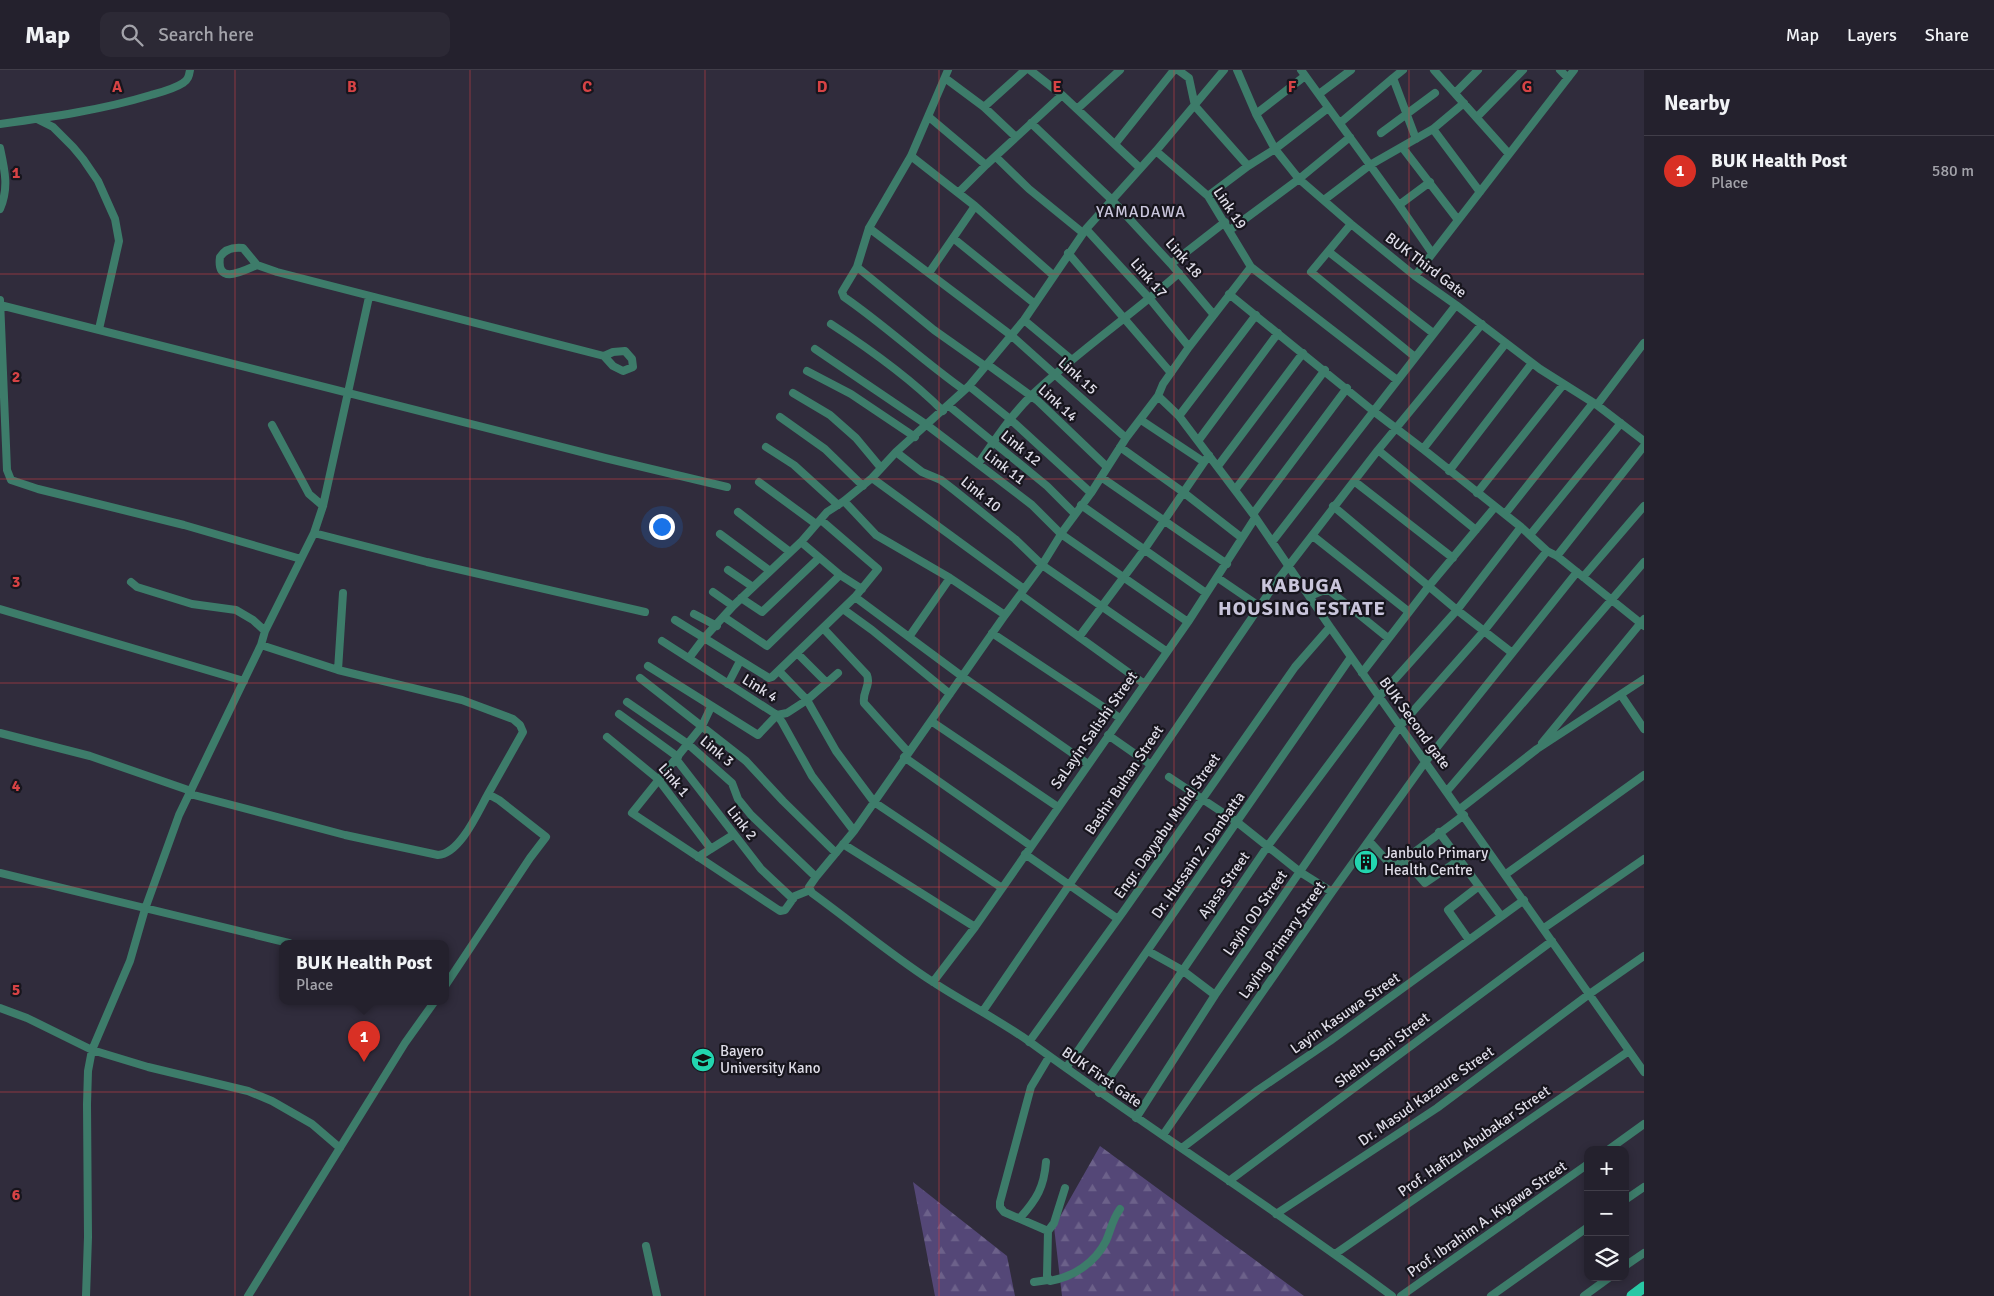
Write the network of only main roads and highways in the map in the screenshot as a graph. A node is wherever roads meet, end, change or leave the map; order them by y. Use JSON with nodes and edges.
{"nodes":[{"id":1,"x":1644,"y":1288,"type":"edge"},
{"id":2,"x":1632,"y":1296,"type":"edge"}],
"edges":[{"from":1,"to":2,"type":"main road"}]}
